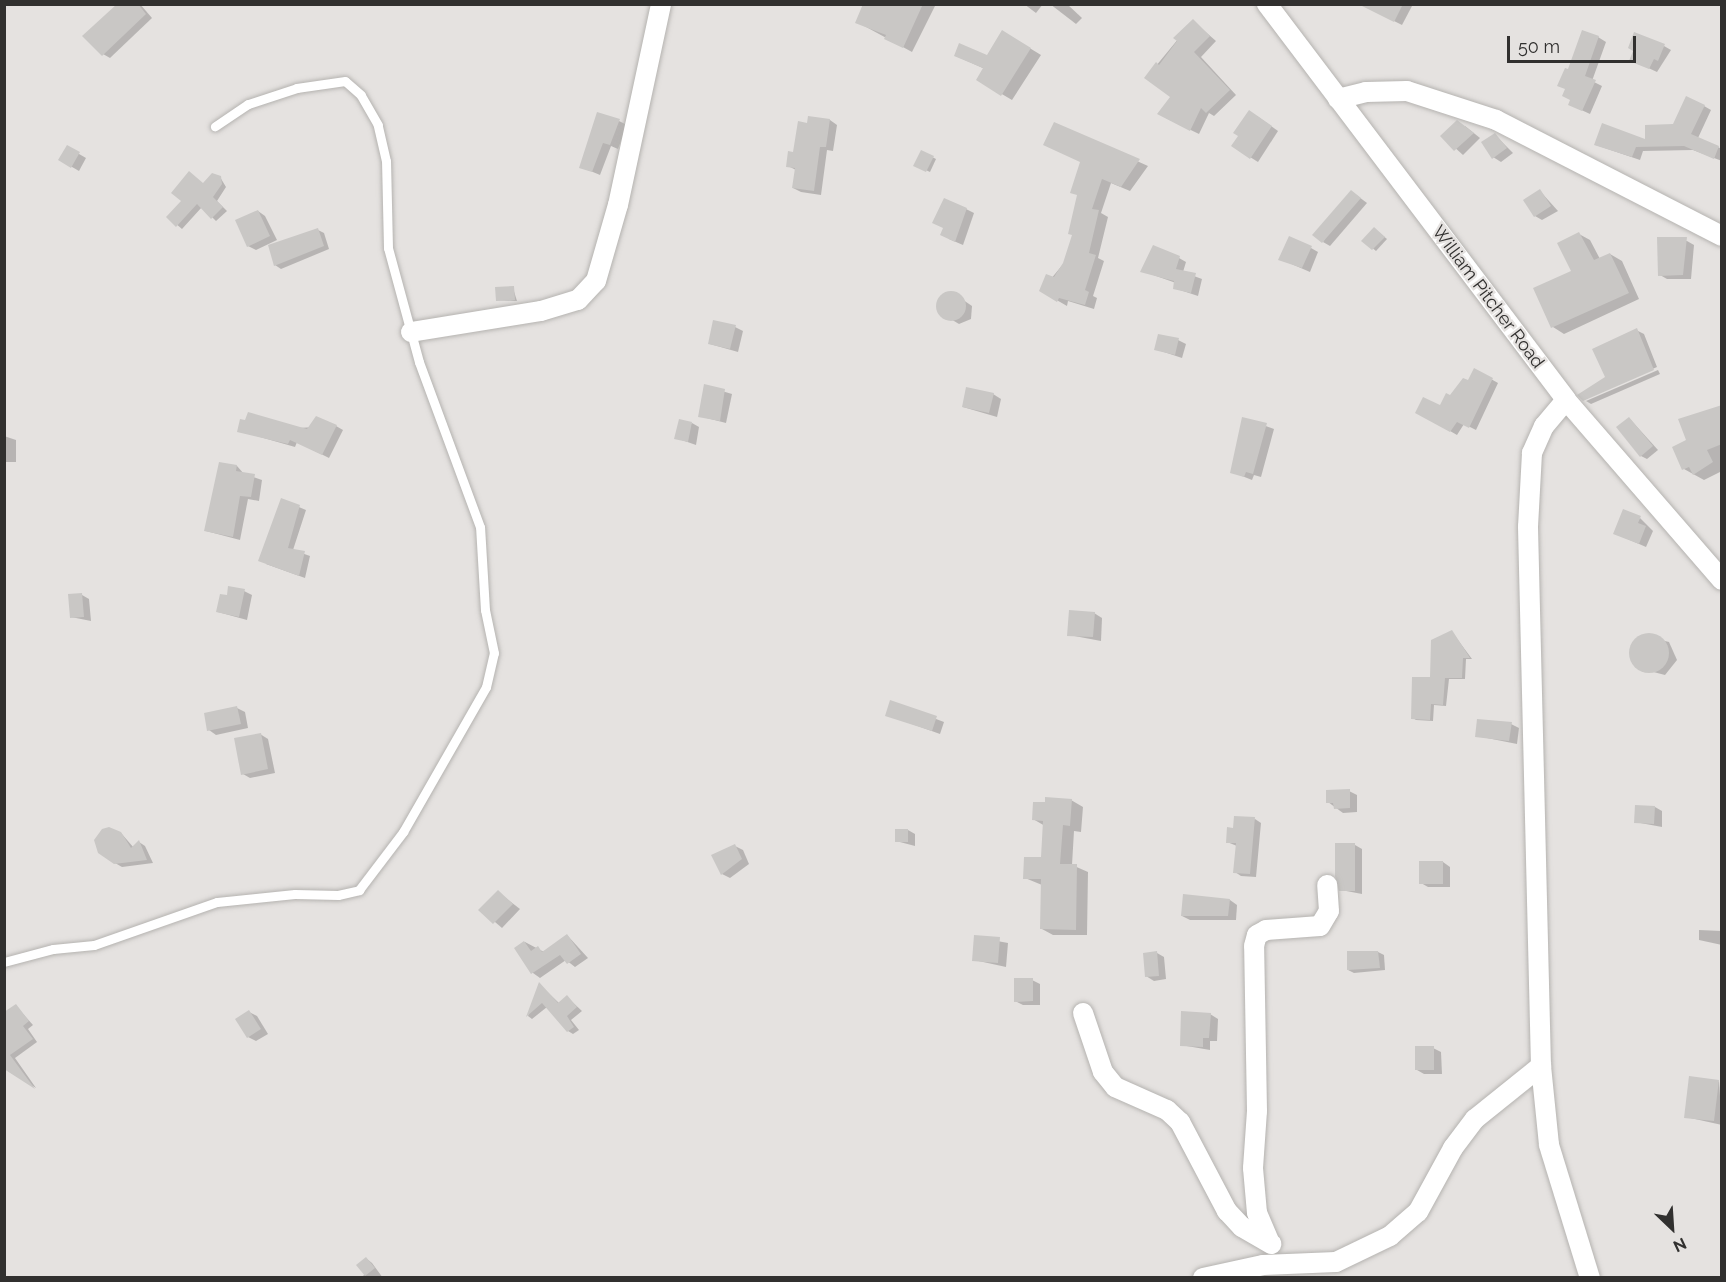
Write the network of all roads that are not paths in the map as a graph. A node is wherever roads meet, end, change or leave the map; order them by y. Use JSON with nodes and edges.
{"nodes":[{"id":1,"x":661,"y":4,"type":"edge"},
{"id":2,"x":1277,"y":9,"type":"edge"},
{"id":3,"x":1338,"y":99,"type":"junction"},
{"id":4,"x":215,"y":126,"type":"dead end"},
{"id":5,"x":1719,"y":233,"type":"edge"},
{"id":6,"x":411,"y":332,"type":"junction"},
{"id":7,"x":1566,"y":400,"type":"junction"},
{"id":8,"x":1722,"y":580,"type":"edge"},
{"id":9,"x":1327,"y":885,"type":"dead end"},
{"id":10,"x":4,"y":962,"type":"edge"},
{"id":11,"x":1083,"y":1013,"type":"dead end"},
{"id":12,"x":1541,"y":1065,"type":"junction"},
{"id":13,"x":1269,"y":1241,"type":"junction"},
{"id":14,"x":1287,"y":1265,"type":"junction"},
{"id":15,"x":1203,"y":1278,"type":"edge"},
{"id":16,"x":1590,"y":1278,"type":"edge"}],
"edges":[{"from":1,"to":6,"type":"street"},
{"from":2,"to":3,"type":"street","name":"William Pitcher Road"},
{"from":3,"to":5,"type":"street"},
{"from":3,"to":7,"type":"street","name":"William Pitcher Road"},
{"from":4,"to":6,"type":"lane"},
{"from":6,"to":10,"type":"lane"},
{"from":7,"to":8,"type":"street","name":"William Pitcher Road"},
{"from":7,"to":12,"type":"street"},
{"from":9,"to":13,"type":"street"},
{"from":11,"to":13,"type":"street"},
{"from":12,"to":14,"type":"street"},
{"from":12,"to":16,"type":"street"},
{"from":13,"to":14,"type":"street"},
{"from":14,"to":15,"type":"street"}]}
